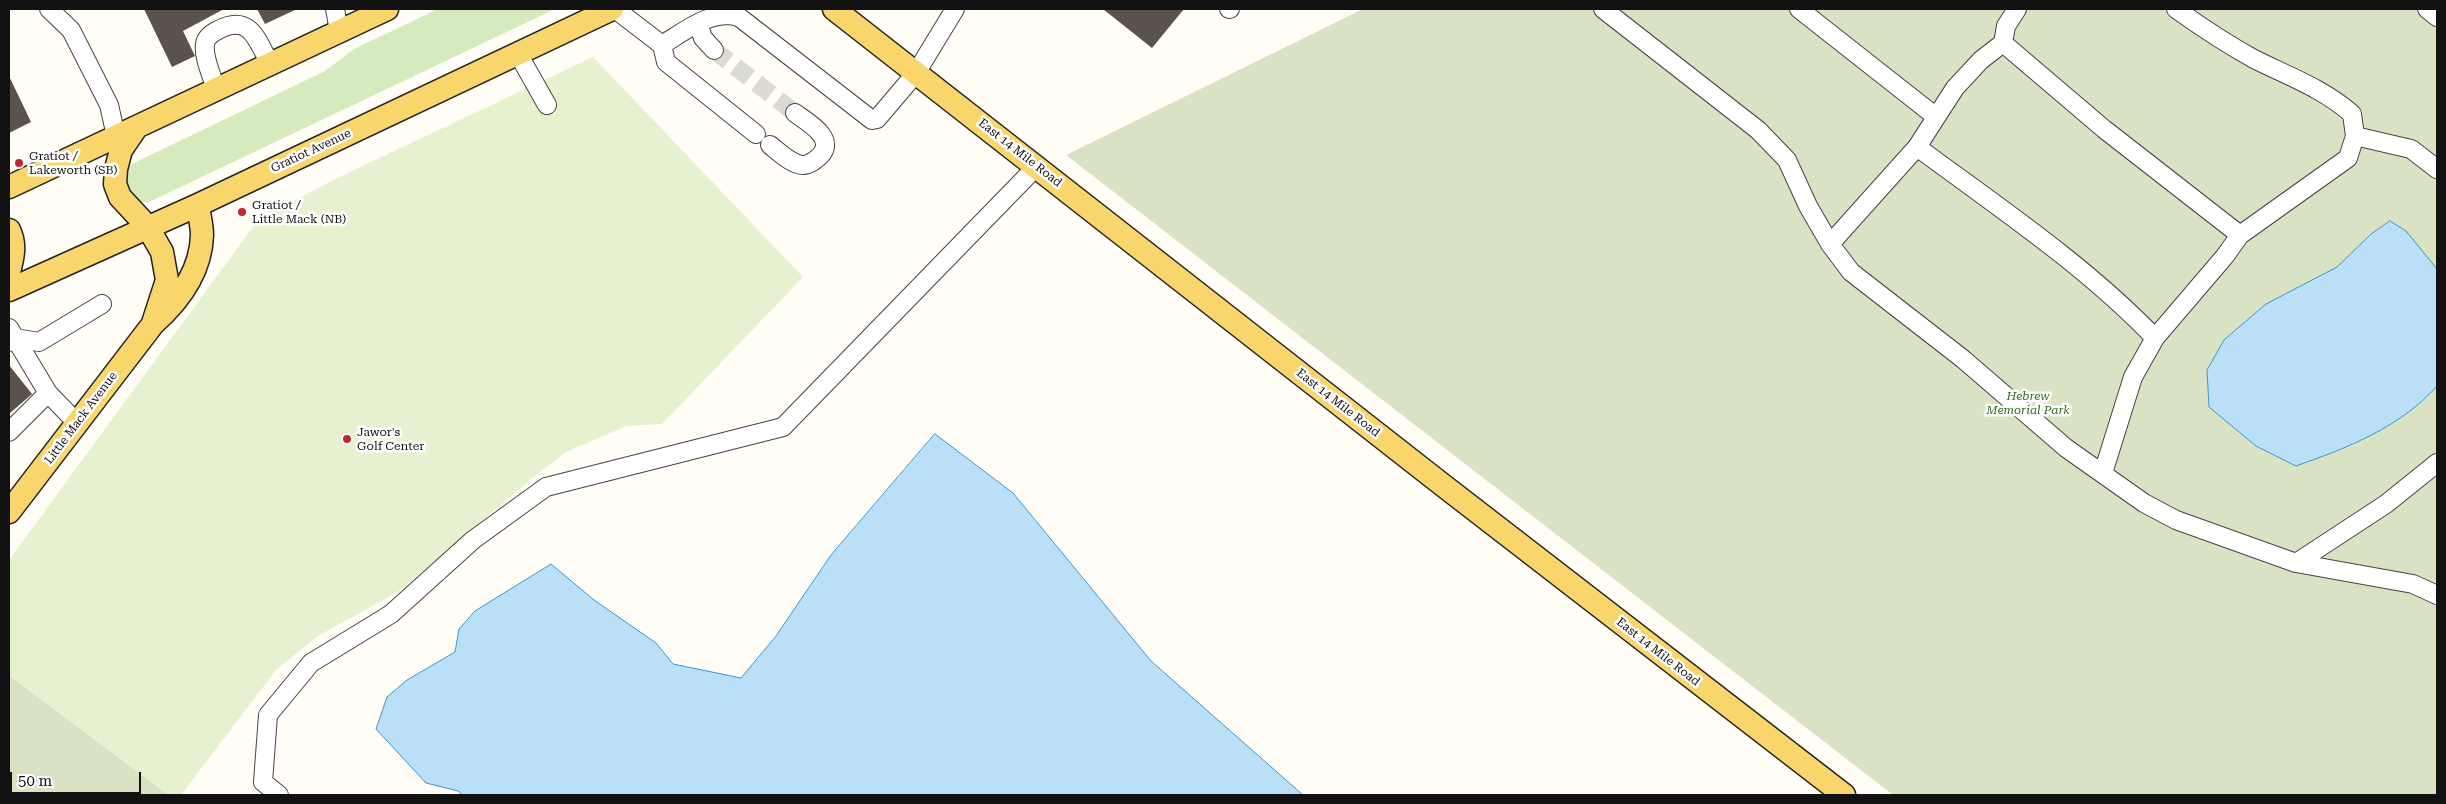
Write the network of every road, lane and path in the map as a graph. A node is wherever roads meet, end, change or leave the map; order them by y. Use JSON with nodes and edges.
{"nodes":[{"id":1,"x":49,"y":9,"type":"edge"},
{"id":2,"x":335,"y":9,"type":"edge"},
{"id":3,"x":387,"y":9,"type":"edge"},
{"id":4,"x":613,"y":9,"type":"edge"},
{"id":5,"x":834,"y":9,"type":"edge"},
{"id":6,"x":955,"y":9,"type":"edge"},
{"id":7,"x":1603,"y":9,"type":"edge"},
{"id":8,"x":1799,"y":9,"type":"edge"},
{"id":9,"x":2016,"y":9,"type":"edge"},
{"id":10,"x":2176,"y":9,"type":"edge"},
{"id":11,"x":2427,"y":9,"type":"edge"},
{"id":12,"x":2437,"y":17,"type":"edge"},
{"id":13,"x":698,"y":23,"type":"junction"},
{"id":14,"x":339,"y":31,"type":"junction"},
{"id":15,"x":2004,"y":43,"type":"junction"},
{"id":16,"x":662,"y":45,"type":"junction"},
{"id":17,"x":714,"y":50,"type":"tunnel mouth"},
{"id":18,"x":517,"y":52,"type":"junction"},
{"id":19,"x":270,"y":64,"type":"junction"},
{"id":20,"x":916,"y":73,"type":"junction"},
{"id":21,"x":216,"y":89,"type":"junction"},
{"id":22,"x":547,"y":104,"type":"dead end"},
{"id":23,"x":795,"y":113,"type":"tunnel mouth"},
{"id":24,"x":1935,"y":116,"type":"junction"},
{"id":25,"x":136,"y":128,"type":"junction"},
{"id":26,"x":756,"y":134,"type":"dead end"},
{"id":27,"x":116,"y":136,"type":"junction"},
{"id":28,"x":2356,"y":136,"type":"junction"},
{"id":29,"x":770,"y":146,"type":"dead end"},
{"id":30,"x":1918,"y":147,"type":"junction"},
{"id":31,"x":1037,"y":166,"type":"junction"},
{"id":32,"x":2437,"y":169,"type":"edge"},
{"id":33,"x":9,"y":187,"type":"edge"},
{"id":34,"x":198,"y":205,"type":"junction"},
{"id":35,"x":147,"y":226,"type":"junction"},
{"id":36,"x":9,"y":230,"type":"edge"},
{"id":37,"x":2240,"y":235,"type":"junction"},
{"id":38,"x":1830,"y":244,"type":"junction"},
{"id":39,"x":9,"y":272,"type":"edge"},
{"id":40,"x":9,"y":290,"type":"edge"},
{"id":41,"x":102,"y":304,"type":"dead end"},
{"id":42,"x":153,"y":324,"type":"junction"},
{"id":43,"x":11,"y":336,"type":"edge"},
{"id":44,"x":2155,"y":338,"type":"junction"},
{"id":45,"x":48,"y":392,"type":"junction"},
{"id":46,"x":77,"y":423,"type":"junction"},
{"id":47,"x":9,"y":432,"type":"edge"},
{"id":48,"x":2437,"y":463,"type":"edge"},
{"id":49,"x":2103,"y":473,"type":"junction"},
{"id":50,"x":9,"y":512,"type":"edge"},
{"id":51,"x":2296,"y":563,"type":"junction"},
{"id":52,"x":2437,"y":595,"type":"edge"},
{"id":53,"x":259,"y":788,"type":"edge"},
{"id":54,"x":279,"y":795,"type":"edge"},
{"id":55,"x":1844,"y":795,"type":"edge"}],
"edges":[{"from":1,"to":27,"type":"street"},
{"from":2,"to":14,"type":"street"},
{"from":3,"to":14,"type":"main road"},
{"from":4,"to":16,"type":"street"},
{"from":4,"to":18,"type":"main road","name":"Gratiot Avenue"},
{"from":5,"to":20,"type":"main road","name":"East 14 Mile Road"},
{"from":6,"to":20,"type":"street"},
{"from":7,"to":38,"type":"street"},
{"from":8,"to":24,"type":"street"},
{"from":9,"to":15,"type":"street"},
{"from":10,"to":28,"type":"street"},
{"from":11,"to":12,"type":"street"},
{"from":13,"to":16,"type":"street"},
{"from":13,"to":17,"type":"street"},
{"from":13,"to":20,"type":"street"},
{"from":14,"to":19,"type":"main road"},
{"from":15,"to":24,"type":"street"},
{"from":15,"to":37,"type":"street"},
{"from":16,"to":26,"type":"street"},
{"from":18,"to":22,"type":"street"},
{"from":18,"to":34,"type":"main road","name":"Gratiot Avenue"},
{"from":19,"to":21,"type":"main road"},
{"from":19,"to":21,"type":"street"},
{"from":20,"to":31,"type":"main road","name":"East 14 Mile Road"},
{"from":21,"to":25,"type":"main road"},
{"from":23,"to":29,"type":"street"},
{"from":24,"to":30,"type":"street"},
{"from":25,"to":27,"type":"main road"},
{"from":25,"to":35,"type":"main road","name":"Little Mack Avenue"},
{"from":27,"to":33,"type":"main road"},
{"from":28,"to":32,"type":"street"},
{"from":28,"to":37,"type":"street"},
{"from":30,"to":38,"type":"street"},
{"from":30,"to":44,"type":"street"},
{"from":31,"to":53,"type":"street"},
{"from":31,"to":55,"type":"main road","name":"East 14 Mile Road"},
{"from":34,"to":35,"type":"main road","name":"Gratiot Avenue"},
{"from":34,"to":42,"type":"main road","name":"Little Mack Avenue"},
{"from":35,"to":40,"type":"main road","name":"Gratiot Avenue"},
{"from":35,"to":42,"type":"main road","name":"Little Mack Avenue"},
{"from":36,"to":39,"type":"main road"},
{"from":37,"to":44,"type":"street"},
{"from":38,"to":49,"type":"street"},
{"from":41,"to":43,"type":"street"},
{"from":42,"to":46,"type":"main road","name":"Little Mack Avenue"},
{"from":43,"to":45,"type":"street"},
{"from":44,"to":49,"type":"street"},
{"from":45,"to":46,"type":"street"},
{"from":45,"to":47,"type":"street"},
{"from":46,"to":50,"type":"main road","name":"Little Mack Avenue"},
{"from":48,"to":51,"type":"street"},
{"from":49,"to":51,"type":"street"},
{"from":51,"to":52,"type":"street"},
{"from":53,"to":54,"type":"street"}]}
